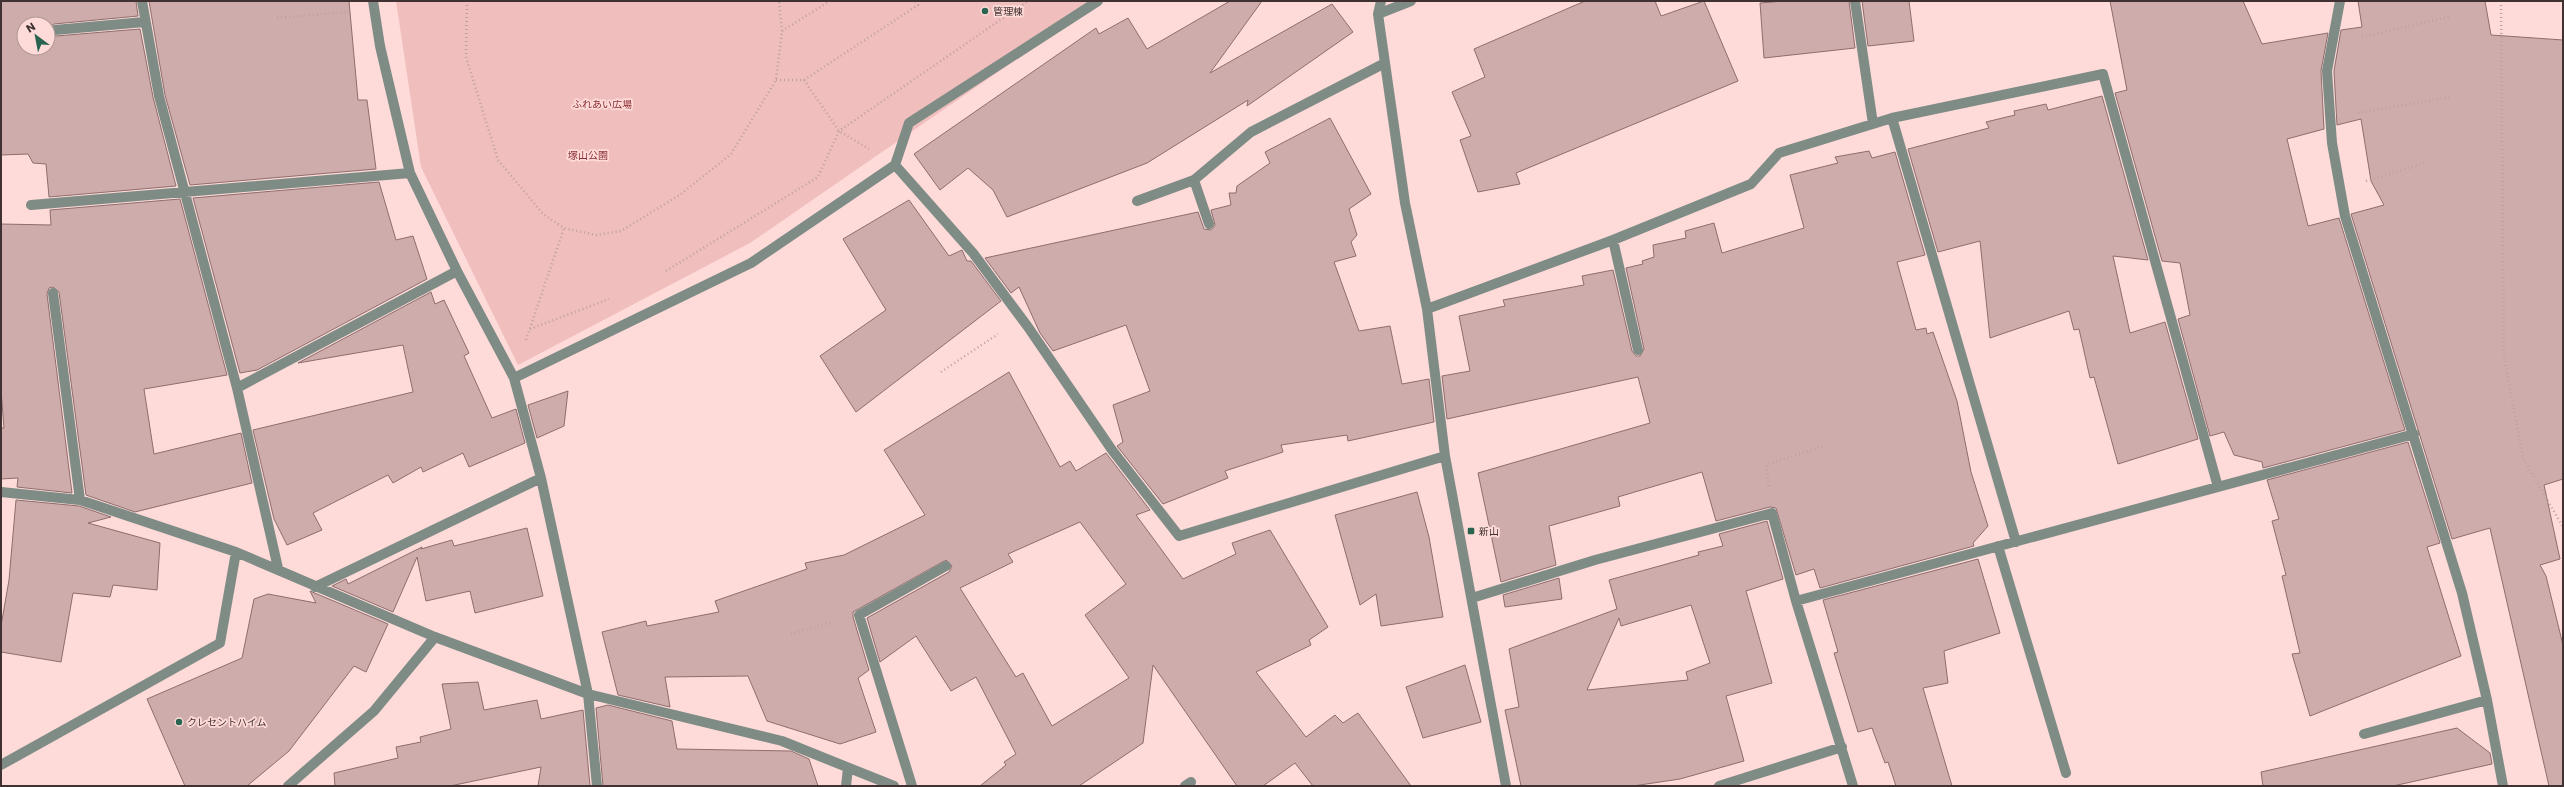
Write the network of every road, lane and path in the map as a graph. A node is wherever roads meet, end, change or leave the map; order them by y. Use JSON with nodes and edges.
{"nodes":[{"id":1,"x":142,"y":1,"type":"edge"},
{"id":2,"x":467,"y":1,"type":"edge"},
{"id":3,"x":779,"y":1,"type":"edge"},
{"id":4,"x":830,"y":1,"type":"edge"},
{"id":5,"x":915,"y":1,"type":"edge"},
{"id":6,"x":1028,"y":1,"type":"edge"},
{"id":7,"x":1098,"y":1,"type":"edge"},
{"id":8,"x":1380,"y":1,"type":"edge"},
{"id":9,"x":1411,"y":1,"type":"edge"},
{"id":10,"x":1855,"y":1,"type":"edge"},
{"id":11,"x":2340,"y":1,"type":"edge"},
{"id":12,"x":2501,"y":1,"type":"edge"},
{"id":13,"x":374,"y":6,"type":"edge"},
{"id":14,"x":1378,"y":14,"type":"junction"},
{"id":15,"x":277,"y":18,"type":"dead end"},
{"id":16,"x":2449,"y":18,"type":"dead end"},
{"id":17,"x":144,"y":22,"type":"junction"},
{"id":18,"x":56,"y":30,"type":"edge"},
{"id":19,"x":782,"y":32,"type":"junction"},
{"id":20,"x":2332,"y":44,"type":"junction"},
{"id":21,"x":1385,"y":63,"type":"junction"},
{"id":22,"x":776,"y":80,"type":"junction"},
{"id":23,"x":804,"y":80,"type":"junction"},
{"id":24,"x":2450,"y":97,"type":"dead end"},
{"id":25,"x":1892,"y":118,"type":"junction"},
{"id":26,"x":2330,"y":118,"type":"junction"},
{"id":27,"x":1873,"y":124,"type":"junction"},
{"id":28,"x":839,"y":131,"type":"junction"},
{"id":29,"x":2425,"y":163,"type":"dead end"},
{"id":30,"x":895,"y":165,"type":"junction"},
{"id":31,"x":410,"y":173,"type":"junction"},
{"id":32,"x":1194,"y":180,"type":"junction"},
{"id":33,"x":2340,"y":188,"type":"junction"},
{"id":34,"x":185,"y":192,"type":"junction"},
{"id":35,"x":1137,"y":201,"type":"dead end"},
{"id":36,"x":30,"y":204,"type":"dead end"},
{"id":37,"x":1209,"y":224,"type":"dead end"},
{"id":38,"x":564,"y":228,"type":"junction"},
{"id":39,"x":1613,"y":240,"type":"junction"},
{"id":40,"x":457,"y":271,"type":"junction"},
{"id":41,"x":662,"y":274,"type":"dead end"},
{"id":42,"x":53,"y":293,"type":"dead end"},
{"id":43,"x":614,"y":297,"type":"dead end"},
{"id":44,"x":1427,"y":309,"type":"junction"},
{"id":45,"x":1021,"y":318,"type":"junction"},
{"id":46,"x":530,"y":329,"type":"junction"},
{"id":47,"x":1638,"y":350,"type":"dead end"},
{"id":48,"x":941,"y":372,"type":"dead end"},
{"id":49,"x":514,"y":378,"type":"junction"},
{"id":50,"x":237,"y":388,"type":"junction"},
{"id":51,"x":2414,"y":434,"type":"junction"},
{"id":52,"x":1823,"y":446,"type":"dead end"},
{"id":53,"x":1445,"y":456,"type":"junction"},
{"id":54,"x":541,"y":478,"type":"junction"},
{"id":55,"x":2218,"y":487,"type":"junction"},
{"id":56,"x":1,"y":492,"type":"edge"},
{"id":57,"x":80,"y":500,"type":"junction"},
{"id":58,"x":1772,"y":513,"type":"junction"},
{"id":59,"x":2563,"y":527,"type":"edge"},
{"id":60,"x":2016,"y":542,"type":"junction"},
{"id":61,"x":1998,"y":546,"type":"junction"},
{"id":62,"x":236,"y":552,"type":"junction"},
{"id":63,"x":946,"y":566,"type":"dead end"},
{"id":64,"x":278,"y":568,"type":"junction"},
{"id":65,"x":315,"y":588,"type":"junction"},
{"id":66,"x":1472,"y":598,"type":"junction"},
{"id":67,"x":1796,"y":601,"type":"junction"},
{"id":68,"x":859,"y":615,"type":"junction"},
{"id":69,"x":792,"y":634,"type":"dead end"},
{"id":70,"x":435,"y":637,"type":"junction"},
{"id":71,"x":588,"y":694,"type":"junction"},
{"id":72,"x":2487,"y":700,"type":"junction"},
{"id":73,"x":2364,"y":734,"type":"dead end"},
{"id":74,"x":1842,"y":747,"type":"junction"},
{"id":75,"x":1,"y":765,"type":"edge"},
{"id":76,"x":848,"y":768,"type":"junction"},
{"id":77,"x":2066,"y":773,"type":"dead end"},
{"id":78,"x":288,"y":786,"type":"edge"},
{"id":79,"x":597,"y":786,"type":"edge"},
{"id":80,"x":846,"y":786,"type":"edge"},
{"id":81,"x":894,"y":786,"type":"edge"},
{"id":82,"x":912,"y":786,"type":"edge"},
{"id":83,"x":1506,"y":786,"type":"edge"},
{"id":84,"x":1719,"y":786,"type":"edge"},
{"id":85,"x":1853,"y":786,"type":"edge"},
{"id":86,"x":2503,"y":786,"type":"edge"}],
"edges":[{"from":1,"to":17,"type":"street"},
{"from":2,"to":38,"type":"path"},
{"from":3,"to":19,"type":"path"},
{"from":4,"to":19,"type":"path"},
{"from":5,"to":23,"type":"path"},
{"from":6,"to":28,"type":"path"},
{"from":7,"to":30,"type":"street"},
{"from":8,"to":14,"type":"street"},
{"from":9,"to":14,"type":"street"},
{"from":10,"to":27,"type":"street"},
{"from":11,"to":20,"type":"street"},
{"from":12,"to":59,"type":"path"},
{"from":13,"to":15,"type":"path"},
{"from":13,"to":31,"type":"street"},
{"from":14,"to":21,"type":"street"},
{"from":16,"to":20,"type":"path"},
{"from":17,"to":18,"type":"street"},
{"from":17,"to":34,"type":"street"},
{"from":19,"to":22,"type":"path"},
{"from":20,"to":26,"type":"street"},
{"from":21,"to":32,"type":"street"},
{"from":21,"to":44,"type":"street"},
{"from":22,"to":23,"type":"path"},
{"from":22,"to":38,"type":"path"},
{"from":23,"to":28,"type":"path"},
{"from":24,"to":26,"type":"path"},
{"from":25,"to":27,"type":"street"},
{"from":25,"to":55,"type":"street"},
{"from":25,"to":60,"type":"street"},
{"from":26,"to":33,"type":"street"},
{"from":27,"to":39,"type":"street"},
{"from":28,"to":30,"type":"path"},
{"from":28,"to":41,"type":"path"},
{"from":29,"to":33,"type":"path"},
{"from":30,"to":45,"type":"street"},
{"from":30,"to":49,"type":"street"},
{"from":31,"to":34,"type":"street"},
{"from":31,"to":40,"type":"street"},
{"from":32,"to":35,"type":"street"},
{"from":32,"to":37,"type":"street"},
{"from":33,"to":51,"type":"street"},
{"from":34,"to":36,"type":"street"},
{"from":34,"to":50,"type":"street"},
{"from":38,"to":46,"type":"path"},
{"from":39,"to":44,"type":"street"},
{"from":39,"to":47,"type":"street"},
{"from":40,"to":49,"type":"street"},
{"from":40,"to":50,"type":"street"},
{"from":42,"to":57,"type":"street"},
{"from":43,"to":46,"type":"path"},
{"from":44,"to":53,"type":"street"},
{"from":45,"to":48,"type":"path"},
{"from":45,"to":53,"type":"street"},
{"from":46,"to":49,"type":"path"},
{"from":49,"to":54,"type":"street"},
{"from":50,"to":64,"type":"street"},
{"from":51,"to":55,"type":"street"},
{"from":51,"to":72,"type":"street"},
{"from":52,"to":58,"type":"path"},
{"from":53,"to":66,"type":"street"},
{"from":54,"to":65,"type":"street"},
{"from":54,"to":71,"type":"street"},
{"from":55,"to":60,"type":"street"},
{"from":56,"to":57,"type":"street"},
{"from":57,"to":62,"type":"street"},
{"from":58,"to":66,"type":"street"},
{"from":58,"to":67,"type":"street"},
{"from":60,"to":61,"type":"street"},
{"from":61,"to":67,"type":"street"},
{"from":61,"to":77,"type":"street"},
{"from":62,"to":64,"type":"street"},
{"from":62,"to":75,"type":"street"},
{"from":63,"to":68,"type":"street"},
{"from":64,"to":65,"type":"street"},
{"from":65,"to":70,"type":"street"},
{"from":66,"to":83,"type":"street"},
{"from":67,"to":74,"type":"street"},
{"from":68,"to":69,"type":"path"},
{"from":68,"to":82,"type":"street"},
{"from":70,"to":71,"type":"street"},
{"from":70,"to":78,"type":"street"},
{"from":71,"to":76,"type":"street"},
{"from":71,"to":79,"type":"street"},
{"from":72,"to":73,"type":"street"},
{"from":72,"to":86,"type":"street"},
{"from":74,"to":84,"type":"street"},
{"from":74,"to":85,"type":"street"},
{"from":76,"to":80,"type":"street"},
{"from":76,"to":81,"type":"street"}]}
